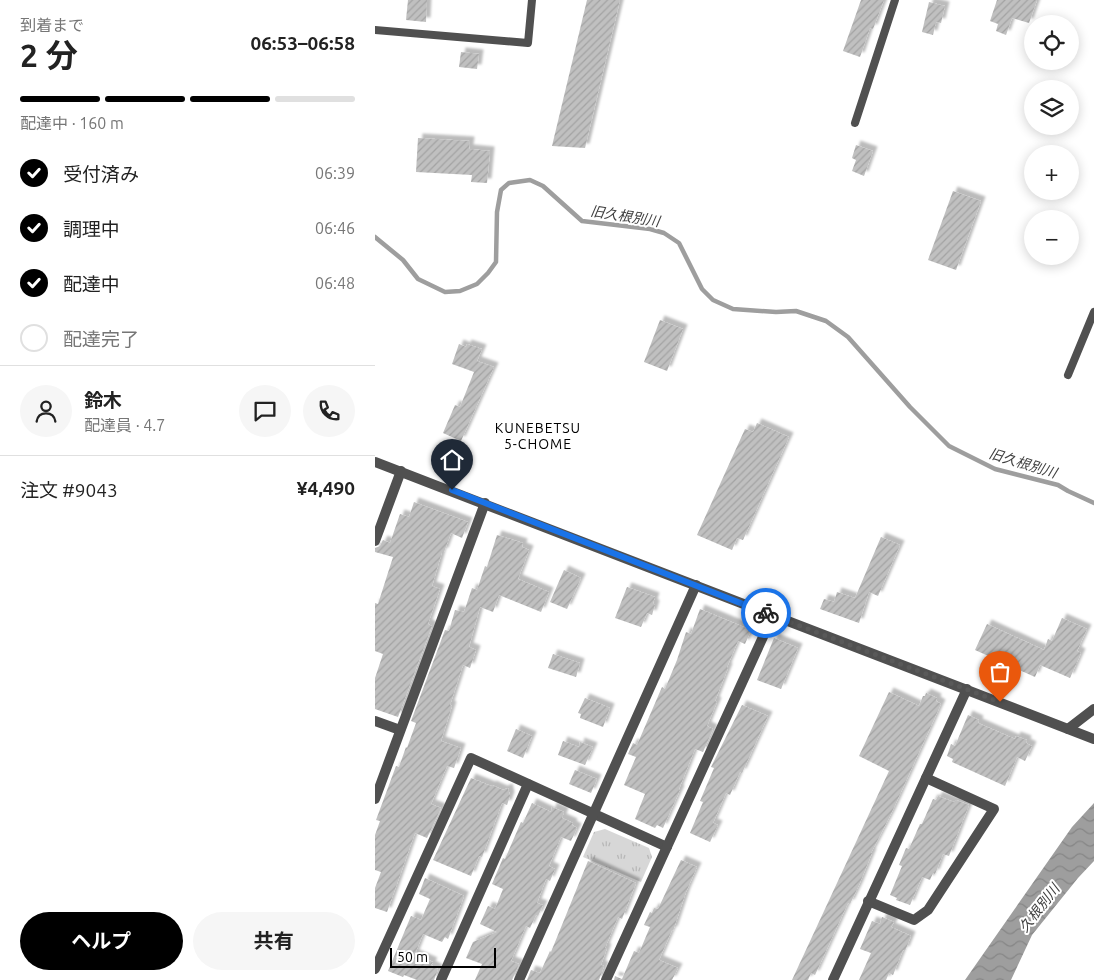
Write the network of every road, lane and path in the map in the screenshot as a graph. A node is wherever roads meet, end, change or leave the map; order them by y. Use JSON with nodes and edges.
{"nodes":[{"id":1,"x":532,"y":0,"type":"edge"},
{"id":2,"x":895,"y":0,"type":"edge"},
{"id":3,"x":375,"y":30,"type":"edge"},
{"id":4,"x":855,"y":123,"type":"dead end"},
{"id":5,"x":1094,"y":312,"type":"edge"},
{"id":6,"x":1068,"y":375,"type":"dead end"},
{"id":7,"x":375,"y":462,"type":"edge"},
{"id":8,"x":401,"y":471,"type":"junction"},
{"id":9,"x":485,"y":503,"type":"junction"},
{"id":10,"x":375,"y":541,"type":"edge"},
{"id":11,"x":696,"y":585,"type":"junction"},
{"id":12,"x":773,"y":615,"type":"junction"},
{"id":13,"x":967,"y":689,"type":"junction"},
{"id":14,"x":1094,"y":709,"type":"edge"},
{"id":15,"x":375,"y":721,"type":"edge"},
{"id":16,"x":1068,"y":729,"type":"junction"},
{"id":17,"x":400,"y":730,"type":"junction"},
{"id":18,"x":1093,"y":739,"type":"edge"},
{"id":19,"x":926,"y":778,"type":"junction"},
{"id":20,"x":528,"y":784,"type":"junction"},
{"id":21,"x":375,"y":799,"type":"edge"},
{"id":22,"x":593,"y":813,"type":"junction"},
{"id":23,"x":667,"y":847,"type":"junction"},
{"id":24,"x":868,"y":900,"type":"junction"},
{"id":25,"x":375,"y":969,"type":"edge"},
{"id":26,"x":441,"y":980,"type":"edge"},
{"id":27,"x":519,"y":980,"type":"edge"},
{"id":28,"x":606,"y":980,"type":"edge"},
{"id":29,"x":833,"y":980,"type":"edge"}],
"edges":[{"from":1,"to":3,"type":"lane"},
{"from":2,"to":4,"type":"lane"},
{"from":5,"to":6,"type":"lane"},
{"from":7,"to":8,"type":"street"},
{"from":8,"to":9,"type":"street"},
{"from":8,"to":10,"type":"street"},
{"from":9,"to":11,"type":"street"},
{"from":9,"to":17,"type":"street"},
{"from":11,"to":12,"type":"street"},
{"from":11,"to":22,"type":"street"},
{"from":12,"to":13,"type":"street"},
{"from":12,"to":23,"type":"street"},
{"from":13,"to":16,"type":"street"},
{"from":13,"to":19,"type":"street"},
{"from":14,"to":16,"type":"street"},
{"from":15,"to":17,"type":"street"},
{"from":16,"to":18,"type":"street"},
{"from":17,"to":21,"type":"street"},
{"from":19,"to":24,"type":"street"},
{"from":19,"to":24,"type":"street"},
{"from":20,"to":22,"type":"street"},
{"from":20,"to":25,"type":"street"},
{"from":20,"to":26,"type":"street"},
{"from":22,"to":23,"type":"street"},
{"from":22,"to":27,"type":"street"},
{"from":23,"to":28,"type":"street"},
{"from":24,"to":29,"type":"street"}]}
